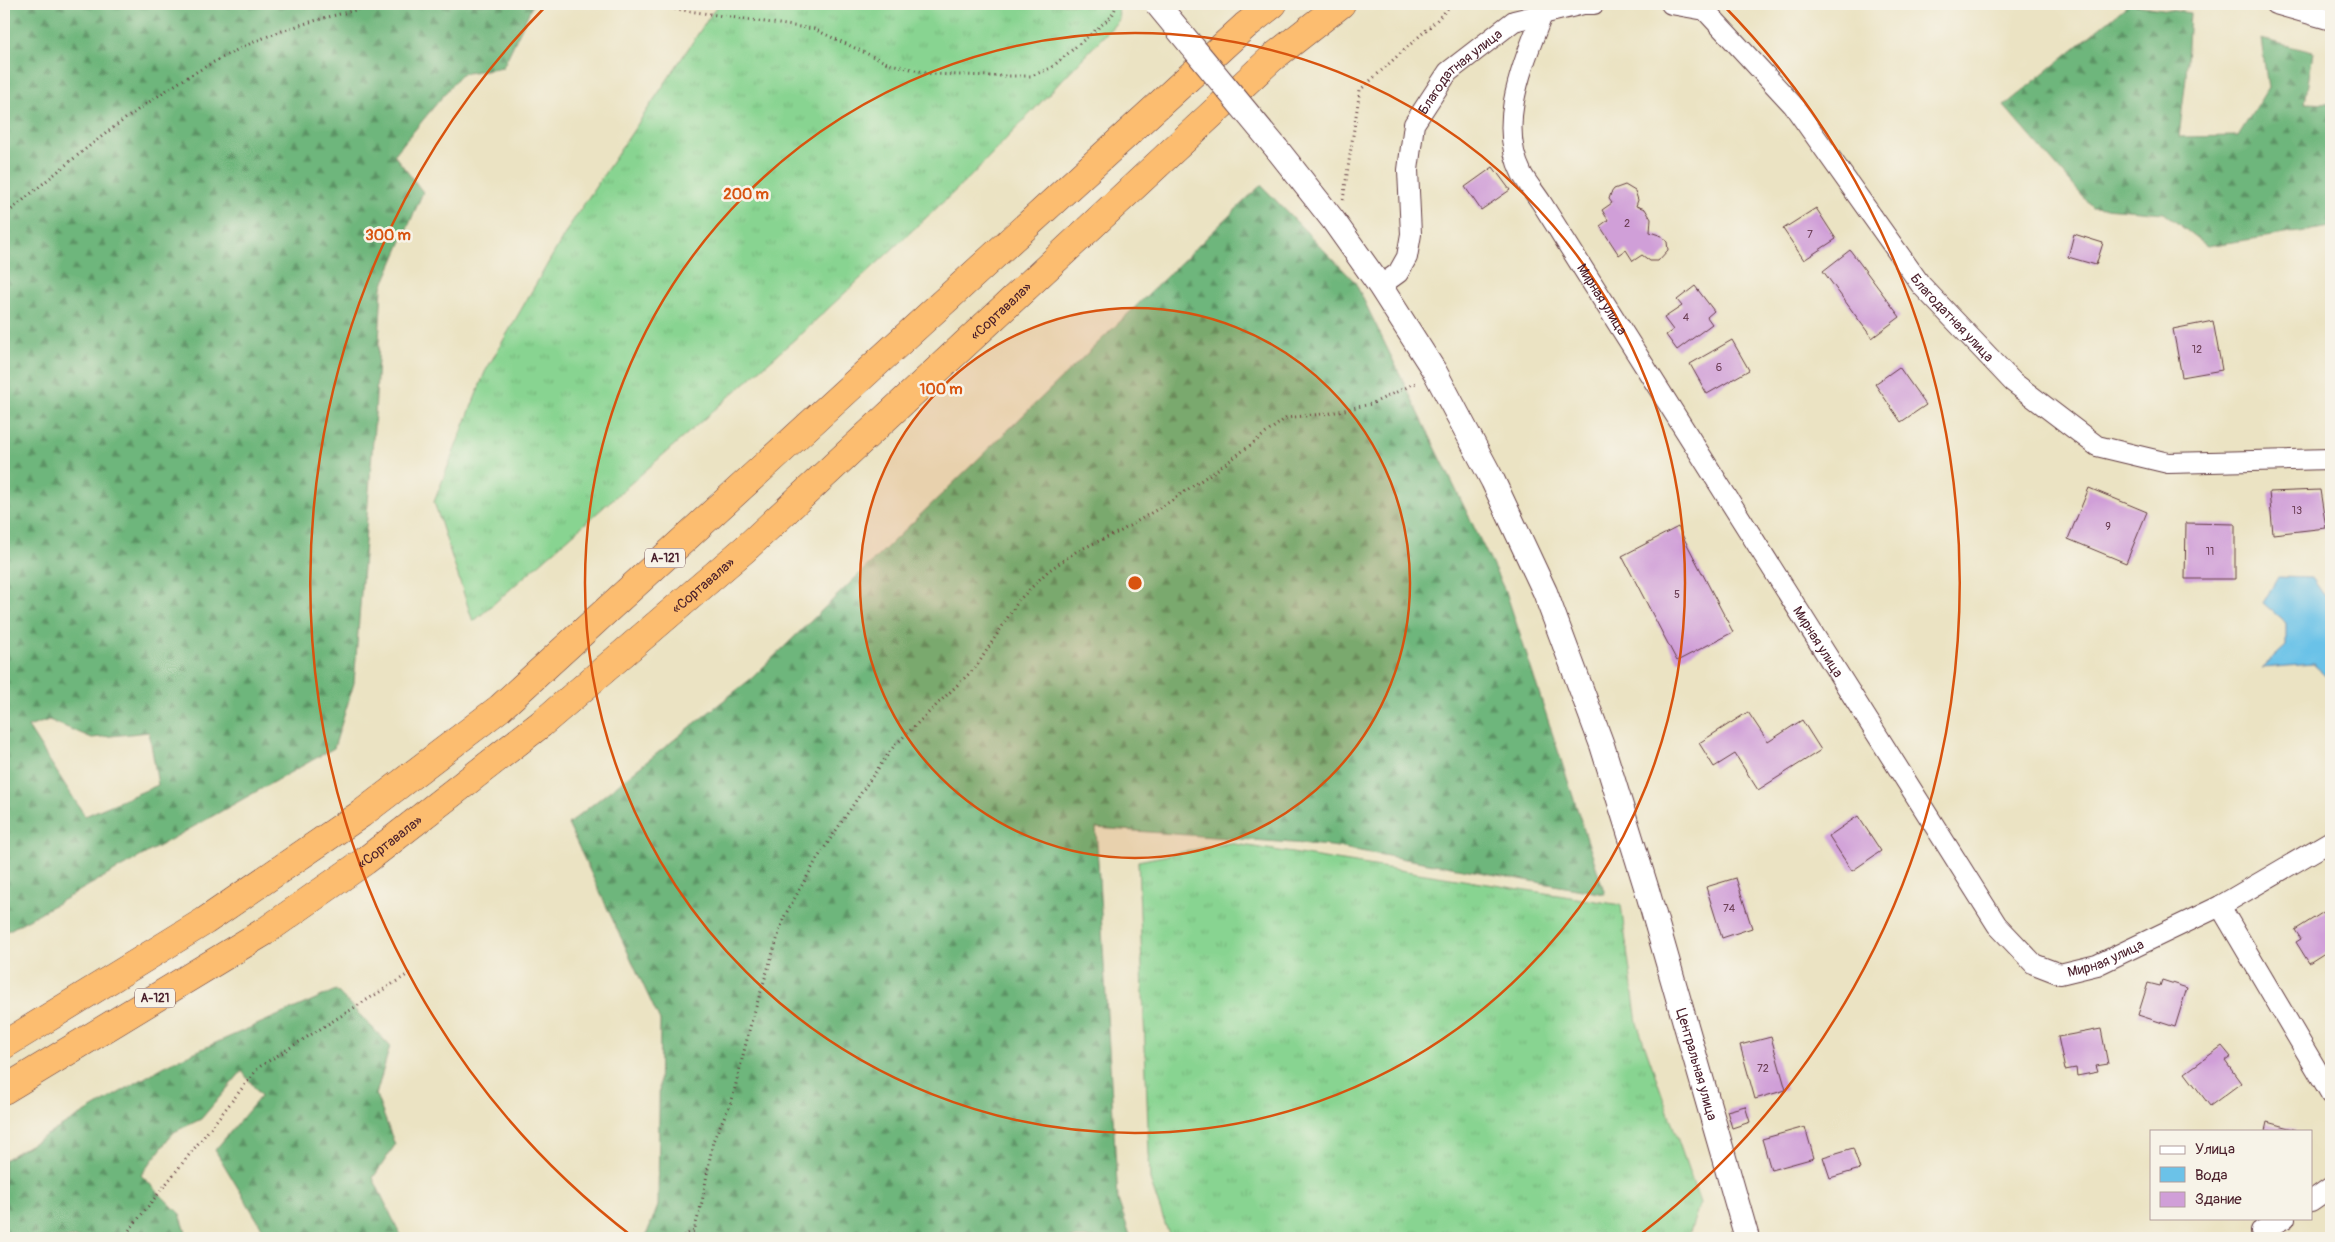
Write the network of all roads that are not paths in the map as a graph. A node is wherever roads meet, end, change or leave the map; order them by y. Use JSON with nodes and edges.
{"nodes":[{"id":1,"x":1156,"y":4,"type":"edge"},
{"id":2,"x":1273,"y":4,"type":"edge"},
{"id":3,"x":1341,"y":4,"type":"edge"},
{"id":4,"x":1594,"y":4,"type":"edge"},
{"id":5,"x":1671,"y":4,"type":"edge"},
{"id":6,"x":2276,"y":4,"type":"edge"},
{"id":7,"x":1542,"y":14,"type":"junction"},
{"id":8,"x":2331,"y":19,"type":"edge"},
{"id":9,"x":1380,"y":286,"type":"junction"},
{"id":10,"x":2331,"y":459,"type":"edge"},
{"id":11,"x":2331,"y":841,"type":"edge"},
{"id":12,"x":2220,"y":906,"type":"junction"},
{"id":13,"x":4,"y":1045,"type":"edge"},
{"id":14,"x":4,"y":1090,"type":"edge"},
{"id":15,"x":2331,"y":1094,"type":"edge"},
{"id":16,"x":2331,"y":1187,"type":"edge"},
{"id":17,"x":2312,"y":1200,"type":"edge"},
{"id":18,"x":2281,"y":1220,"type":"edge"},
{"id":19,"x":2261,"y":1231,"type":"dead end"},
{"id":20,"x":1746,"y":1238,"type":"edge"}],
"edges":[{"from":1,"to":9,"type":"street","name":"Центральная улица","bridge":true},
{"from":2,"to":13,"type":"highway","number":"А-121"},
{"from":3,"to":14,"type":"highway","name":"«Сортавала»","number":"А-121"},
{"from":4,"to":7,"type":"street","name":"Благодатная улица"},
{"from":5,"to":10,"type":"street","name":"Благодатная улица"},
{"from":6,"to":8,"type":"street"},
{"from":7,"to":9,"type":"street","name":"Благодатная улица"},
{"from":7,"to":12,"type":"street","name":"Мирная улица"},
{"from":9,"to":20,"type":"street","name":"Центральная улица"},
{"from":11,"to":12,"type":"street","name":"Мирная улица"},
{"from":12,"to":15,"type":"street"},
{"from":16,"to":17,"type":"street"},
{"from":18,"to":19,"type":"street"}]}
